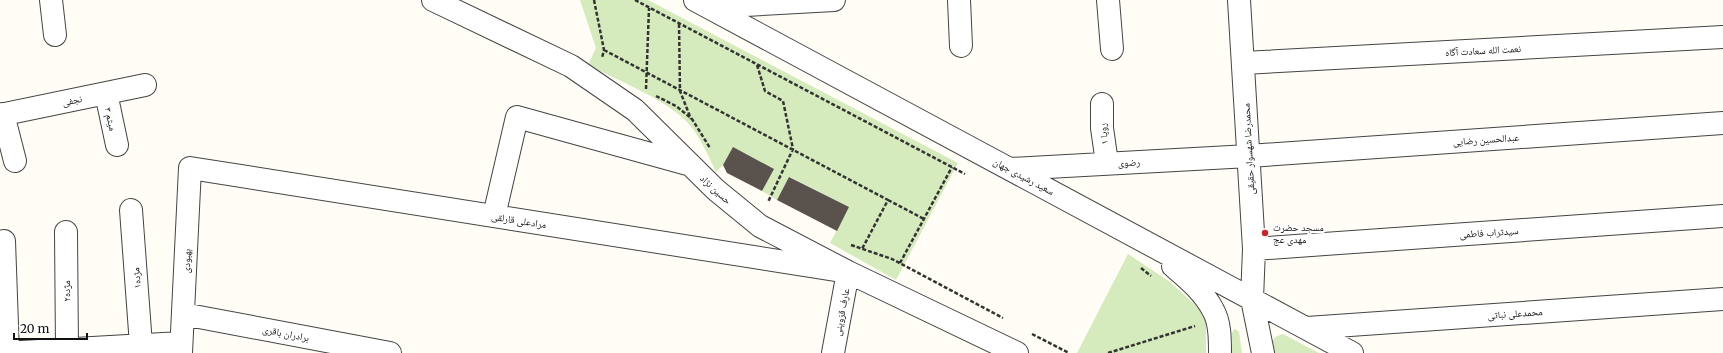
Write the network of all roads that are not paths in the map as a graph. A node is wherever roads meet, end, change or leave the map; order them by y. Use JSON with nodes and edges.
{"nodes":[{"id":1,"x":51,"y":0,"type":"edge"},
{"id":2,"x":433,"y":0,"type":"edge"},
{"id":3,"x":834,"y":0,"type":"edge"},
{"id":4,"x":959,"y":0,"type":"edge"},
{"id":5,"x":1108,"y":0,"type":"edge"},
{"id":6,"x":1239,"y":0,"type":"edge"},
{"id":7,"x":702,"y":4,"type":"edge"},
{"id":8,"x":55,"y":35,"type":"dead end"},
{"id":9,"x":1723,"y":37,"type":"edge"},
{"id":10,"x":962,"y":46,"type":"dead end"},
{"id":11,"x":1112,"y":49,"type":"dead end"},
{"id":12,"x":1243,"y":63,"type":"junction"},
{"id":13,"x":145,"y":85,"type":"dead end"},
{"id":14,"x":106,"y":93,"type":"junction"},
{"id":15,"x":1102,"y":104,"type":"dead end"},
{"id":16,"x":2,"y":115,"type":"edge"},
{"id":17,"x":1723,"y":123,"type":"edge"},
{"id":18,"x":117,"y":145,"type":"dead end"},
{"id":19,"x":1248,"y":156,"type":"junction"},
{"id":20,"x":15,"y":161,"type":"dead end"},
{"id":21,"x":689,"y":164,"type":"junction"},
{"id":22,"x":1107,"y":164,"type":"junction"},
{"id":23,"x":190,"y":168,"type":"joint"},
{"id":24,"x":1010,"y":169,"type":"junction"},
{"id":25,"x":131,"y":210,"type":"dead end"},
{"id":26,"x":494,"y":216,"type":"junction"},
{"id":27,"x":1723,"y":216,"type":"edge"},
{"id":28,"x":66,"y":232,"type":"dead end"},
{"id":29,"x":4,"y":241,"type":"dead end"},
{"id":30,"x":1148,"y":243,"type":"junction"},
{"id":31,"x":1254,"y":249,"type":"junction"},
{"id":32,"x":848,"y":272,"type":"junction"},
{"id":33,"x":1252,"y":299,"type":"junction"},
{"id":34,"x":1723,"y":299,"type":"edge"},
{"id":35,"x":183,"y":314,"type":"junction"},
{"id":36,"x":1307,"y":328,"type":"junction"},
{"id":37,"x":141,"y":345,"type":"junction"},
{"id":38,"x":181,"y":348,"type":"edge"},
{"id":39,"x":67,"y":349,"type":"junction"},
{"id":40,"x":4,"y":353,"type":"edge"},
{"id":41,"x":8,"y":353,"type":"edge"},
{"id":42,"x":390,"y":353,"type":"edge"},
{"id":43,"x":833,"y":353,"type":"edge"},
{"id":44,"x":1017,"y":353,"type":"edge"},
{"id":45,"x":1220,"y":353,"type":"edge"},
{"id":46,"x":1263,"y":353,"type":"edge"},
{"id":47,"x":1352,"y":353,"type":"edge"}],
"edges":[{"from":1,"to":8,"type":"street"},
{"from":2,"to":21,"type":"street","name":"حسین نژاد"},
{"from":3,"to":7,"type":"street"},
{"from":4,"to":10,"type":"street"},
{"from":5,"to":11,"type":"street"},
{"from":6,"to":12,"type":"street","name":"محمدرضا شهسوار حقیقی"},
{"from":7,"to":24,"type":"street","name":"سعید رشیدی جهان"},
{"from":9,"to":12,"type":"street","name":"نعمت الله سعادت آگاه"},
{"from":12,"to":19,"type":"street","name":"محمدرضا شهسوار حقیقی"},
{"from":13,"to":14,"type":"street","name":"نجفی"},
{"from":14,"to":16,"type":"street","name":"نجفی"},
{"from":14,"to":18,"type":"street","name":"میثم ۳"},
{"from":15,"to":22,"type":"street","name":"رویا ۱"},
{"from":16,"to":20,"type":"street"},
{"from":17,"to":19,"type":"street","name":"عبدالحسین رضایی"},
{"from":19,"to":22,"type":"street","name":"رضوی"},
{"from":19,"to":31,"type":"street","name":"محمدرضا شهسوار حقیقی"},
{"from":21,"to":26,"type":"street"},
{"from":21,"to":32,"type":"street","name":"حسین نژاد"},
{"from":22,"to":24,"type":"street","name":"رضوی"},
{"from":23,"to":26,"type":"street","name":"مرادعلی قارلقی"},
{"from":23,"to":35,"type":"street","name":"بهبودی"},
{"from":24,"to":30,"type":"street","name":"سعید رشیدی جهان"},
{"from":25,"to":37,"type":"street","name":"مژده۱"},
{"from":26,"to":32,"type":"street","name":"مرادعلی قارلقی"},
{"from":27,"to":31,"type":"street","name":"سیدتراب فاطمی"},
{"from":28,"to":39,"type":"street","name":"مژده۲"},
{"from":29,"to":41,"type":"street"},
{"from":30,"to":33,"type":"street","name":"سعید رشیدی جهان"},
{"from":30,"to":45,"type":"street"},
{"from":31,"to":33,"type":"street","name":"محمدرضا شهسوار حقیقی"},
{"from":32,"to":43,"type":"street","name":"عارف قزوینی"},
{"from":32,"to":44,"type":"street","name":"حسین نژاد"},
{"from":33,"to":36,"type":"street","name":"سعید رشیدی جهان"},
{"from":33,"to":46,"type":"street","name":"محمدرضا شهسوار حقیقی"},
{"from":34,"to":36,"type":"street","name":"محمدعلی نباتی"},
{"from":35,"to":38,"type":"street","name":"بهبودی"},
{"from":35,"to":42,"type":"street","name":"برادران باقری"},
{"from":36,"to":47,"type":"street","name":"سعید رشیدی جهان"},
{"from":37,"to":38,"type":"street"},
{"from":37,"to":39,"type":"street"},
{"from":39,"to":41,"type":"street"},
{"from":40,"to":41,"type":"street"}]}
